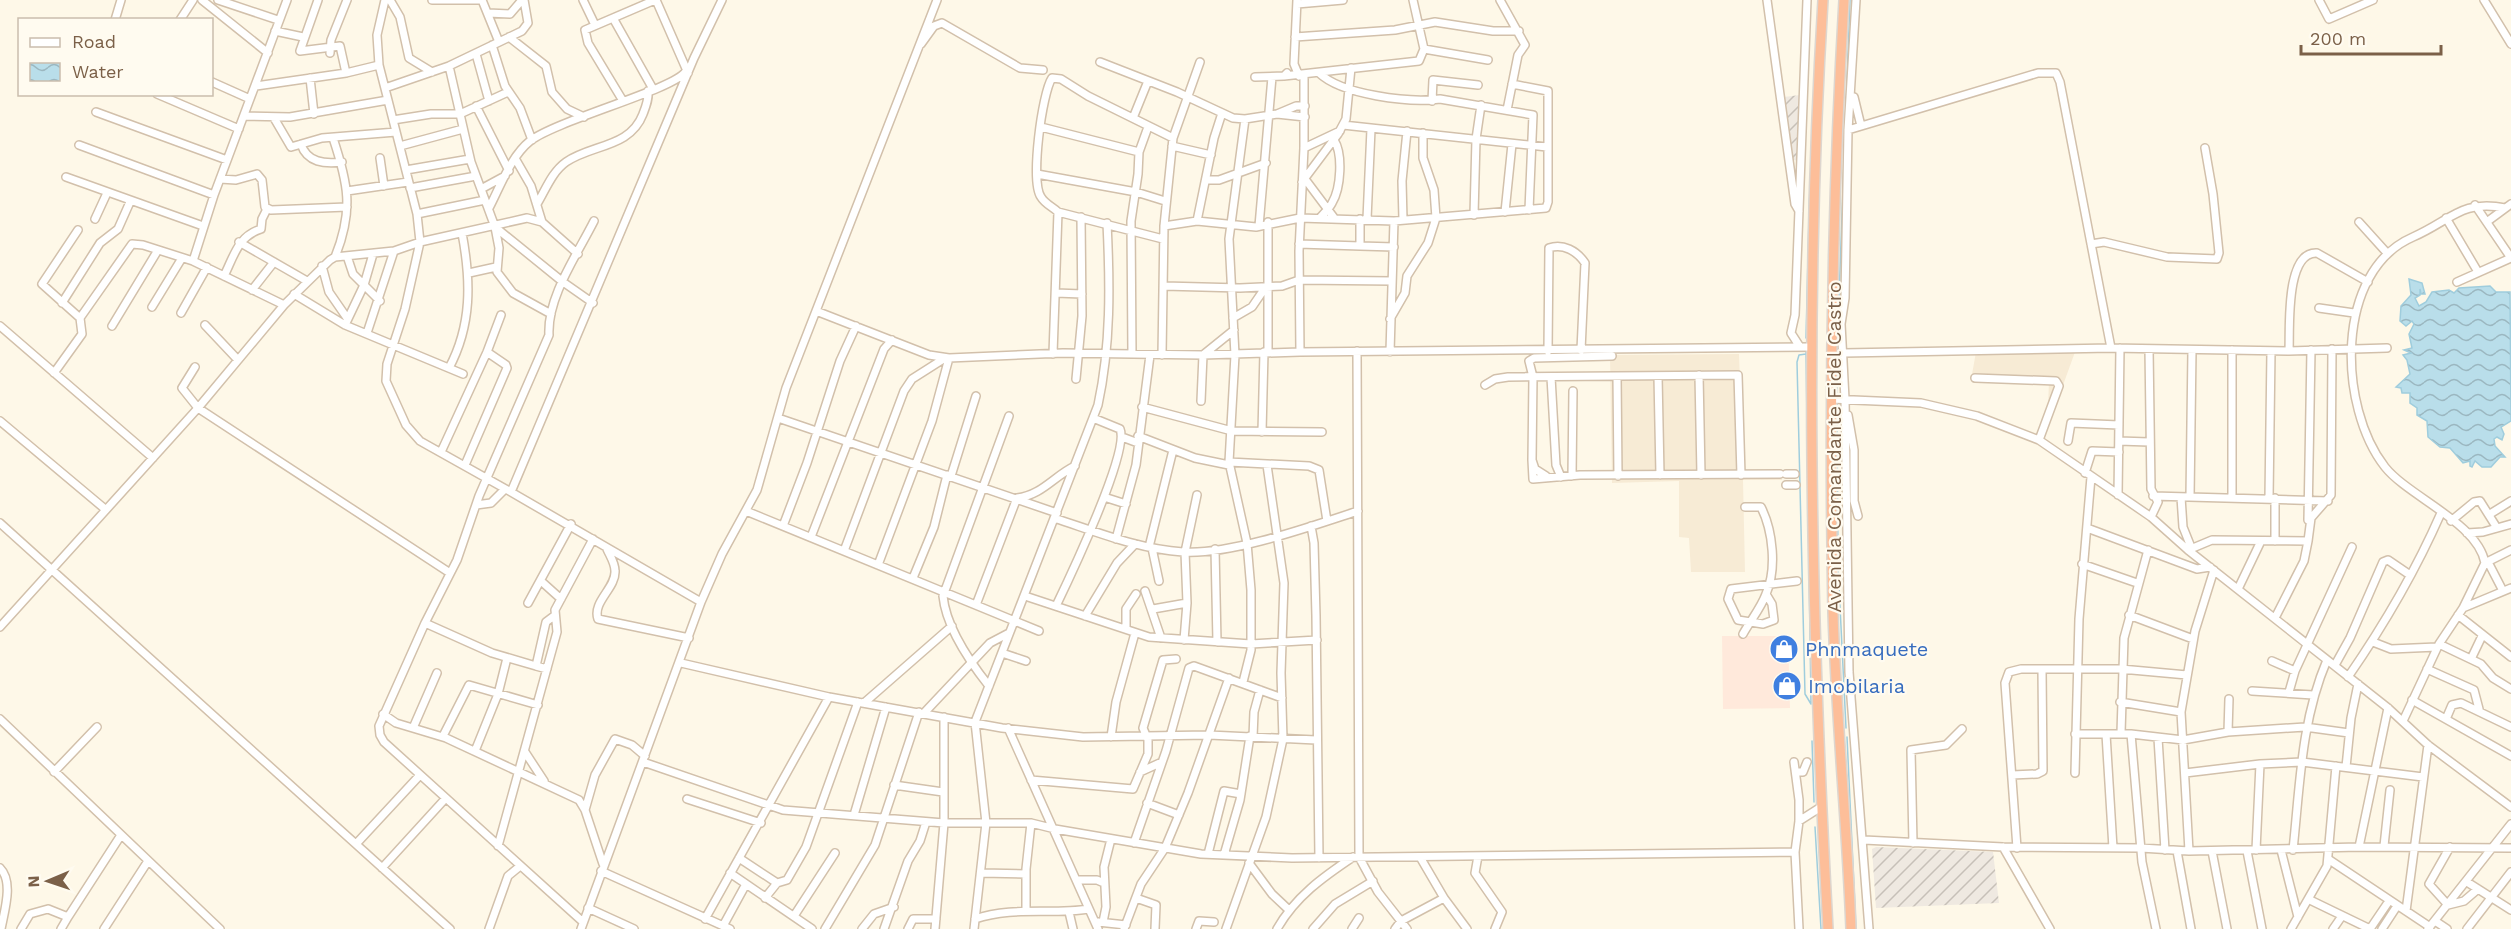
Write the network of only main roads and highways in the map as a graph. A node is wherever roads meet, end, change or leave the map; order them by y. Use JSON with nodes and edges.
{"nodes":[{"id":1,"x":1823,"y":0,"type":"edge"},
{"id":2,"x":1844,"y":0,"type":"edge"},
{"id":3,"x":1828,"y":929,"type":"edge"},
{"id":4,"x":1851,"y":929,"type":"edge"}],
"edges":[{"from":1,"to":3,"type":"highway","name":"Avenida Comandante Fidel Castro"},
{"from":2,"to":4,"type":"highway","name":"Avenida Comandante Fidel Castro"}]}
